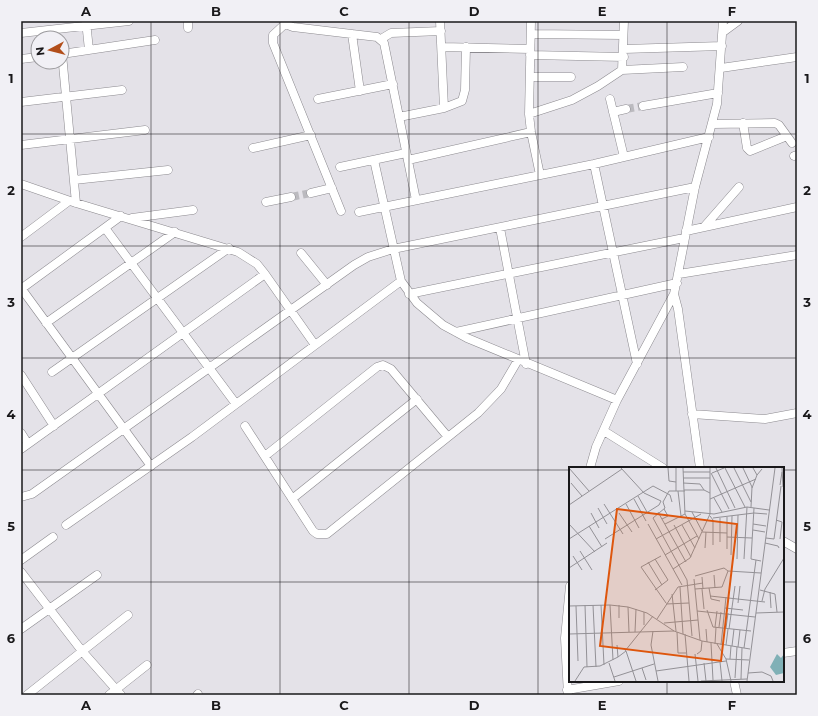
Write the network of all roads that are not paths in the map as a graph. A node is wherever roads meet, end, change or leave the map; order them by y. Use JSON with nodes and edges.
{"nodes":[{"id":1,"x":129,"y":21,"type":"edge"},
{"id":2,"x":440,"y":21,"type":"edge"},
{"id":3,"x":531,"y":21,"type":"edge"},
{"id":4,"x":624,"y":21,"type":"edge"},
{"id":5,"x":723,"y":21,"type":"edge"},
{"id":6,"x":738,"y":21,"type":"edge"},
{"id":7,"x":285,"y":22,"type":"edge"},
{"id":8,"x":86,"y":23,"type":"edge"},
{"id":9,"x":441,"y":31,"type":"junction"},
{"id":10,"x":723,"y":32,"type":"junction"},
{"id":11,"x":21,"y":33,"type":"edge"},
{"id":12,"x":352,"y":34,"type":"junction"},
{"id":13,"x":530,"y":34,"type":"junction"},
{"id":14,"x":623,"y":35,"type":"junction"},
{"id":15,"x":381,"y":39,"type":"junction"},
{"id":16,"x":155,"y":40,"type":"dead end"},
{"id":17,"x":722,"y":46,"type":"junction"},
{"id":18,"x":442,"y":47,"type":"junction"},
{"id":19,"x":466,"y":48,"type":"junction"},
{"id":20,"x":89,"y":50,"type":"junction"},
{"id":21,"x":530,"y":52,"type":"junction"},
{"id":22,"x":70,"y":53,"type":"edge"},
{"id":23,"x":624,"y":53,"type":"junction"},
{"id":24,"x":797,"y":57,"type":"edge"},
{"id":25,"x":683,"y":67,"type":"dead end"},
{"id":26,"x":720,"y":68,"type":"junction"},
{"id":27,"x":63,"y":70,"type":"edge"},
{"id":28,"x":622,"y":70,"type":"junction"},
{"id":29,"x":530,"y":77,"type":"junction"},
{"id":30,"x":571,"y":77,"type":"dead end"},
{"id":31,"x":393,"y":84,"type":"junction"},
{"id":32,"x":122,"y":90,"type":"dead end"},
{"id":33,"x":360,"y":91,"type":"junction"},
{"id":34,"x":718,"y":93,"type":"junction"},
{"id":35,"x":66,"y":97,"type":"junction"},
{"id":36,"x":318,"y":99,"type":"dead end"},
{"id":37,"x":610,"y":99,"type":"dead end"},
{"id":38,"x":21,"y":102,"type":"edge"},
{"id":39,"x":642,"y":106,"type":"tunnel mouth"},
{"id":40,"x":444,"y":108,"type":"junction"},
{"id":41,"x":626,"y":109,"type":"tunnel mouth"},
{"id":42,"x":613,"y":112,"type":"junction"},
{"id":43,"x":529,"y":114,"type":"junction"},
{"id":44,"x":399,"y":117,"type":"junction"},
{"id":45,"x":743,"y":122,"type":"junction"},
{"id":46,"x":713,"y":124,"type":"junction"},
{"id":47,"x":145,"y":130,"type":"dead end"},
{"id":48,"x":530,"y":132,"type":"junction"},
{"id":49,"x":311,"y":135,"type":"junction"},
{"id":50,"x":787,"y":136,"type":"junction"},
{"id":51,"x":709,"y":137,"type":"junction"},
{"id":52,"x":70,"y":139,"type":"junction"},
{"id":53,"x":792,"y":143,"type":"dead end"},
{"id":54,"x":21,"y":144,"type":"edge"},
{"id":55,"x":253,"y":148,"type":"dead end"},
{"id":56,"x":407,"y":156,"type":"junction"},
{"id":57,"x":624,"y":157,"type":"junction"},
{"id":58,"x":374,"y":160,"type":"junction"},
{"id":59,"x":594,"y":164,"type":"junction"},
{"id":60,"x":340,"y":167,"type":"dead end"},
{"id":61,"x":168,"y":170,"type":"dead end"},
{"id":62,"x":540,"y":175,"type":"junction"},
{"id":63,"x":74,"y":180,"type":"junction"},
{"id":64,"x":21,"y":184,"type":"edge"},
{"id":65,"x":739,"y":187,"type":"dead end"},
{"id":66,"x":332,"y":188,"type":"junction"},
{"id":67,"x":695,"y":188,"type":"junction"},
{"id":68,"x":311,"y":193,"type":"tunnel mouth"},
{"id":69,"x":291,"y":197,"type":"tunnel mouth"},
{"id":70,"x":416,"y":200,"type":"junction"},
{"id":71,"x":72,"y":202,"type":"junction"},
{"id":72,"x":266,"y":202,"type":"dead end"},
{"id":73,"x":384,"y":206,"type":"junction"},
{"id":74,"x":603,"y":207,"type":"junction"},
{"id":75,"x":797,"y":208,"type":"edge"},
{"id":76,"x":193,"y":210,"type":"dead end"},
{"id":77,"x":341,"y":211,"type":"dead end"},
{"id":78,"x":359,"y":212,"type":"dead end"},
{"id":79,"x":121,"y":216,"type":"junction"},
{"id":80,"x":129,"y":219,"type":"junction"},
{"id":81,"x":704,"y":227,"type":"junction"},
{"id":82,"x":105,"y":228,"type":"junction"},
{"id":83,"x":500,"y":228,"type":"junction"},
{"id":84,"x":175,"y":232,"type":"junction"},
{"id":85,"x":685,"y":234,"type":"junction"},
{"id":86,"x":21,"y":237,"type":"edge"},
{"id":87,"x":229,"y":248,"type":"junction"},
{"id":88,"x":393,"y":249,"type":"junction"},
{"id":89,"x":612,"y":251,"type":"junction"},
{"id":90,"x":301,"y":253,"type":"dead end"},
{"id":91,"x":797,"y":255,"type":"edge"},
{"id":92,"x":133,"y":263,"type":"junction"},
{"id":93,"x":509,"y":273,"type":"junction"},
{"id":94,"x":265,"y":274,"type":"junction"},
{"id":95,"x":679,"y":274,"type":"junction"},
{"id":96,"x":401,"y":281,"type":"junction"},
{"id":97,"x":676,"y":283,"type":"junction"},
{"id":98,"x":327,"y":285,"type":"junction"},
{"id":99,"x":21,"y":289,"type":"edge"},
{"id":100,"x":409,"y":294,"type":"junction"},
{"id":101,"x":621,"y":294,"type":"junction"},
{"id":102,"x":674,"y":294,"type":"junction"},
{"id":103,"x":158,"y":297,"type":"junction"},
{"id":104,"x":291,"y":310,"type":"junction"},
{"id":105,"x":518,"y":317,"type":"junction"},
{"id":106,"x":46,"y":323,"type":"junction"},
{"id":107,"x":456,"y":332,"type":"junction"},
{"id":108,"x":184,"y":333,"type":"junction"},
{"id":109,"x":316,"y":345,"type":"junction"},
{"id":110,"x":71,"y":359,"type":"junction"},
{"id":111,"x":522,"y":362,"type":"junction"},
{"id":112,"x":636,"y":364,"type":"junction"},
{"id":113,"x":210,"y":368,"type":"junction"},
{"id":114,"x":52,"y":372,"type":"dead end"},
{"id":115,"x":21,"y":375,"type":"edge"},
{"id":116,"x":97,"y":395,"type":"junction"},
{"id":117,"x":417,"y":399,"type":"junction"},
{"id":118,"x":617,"y":400,"type":"junction"},
{"id":119,"x":236,"y":404,"type":"junction"},
{"id":120,"x":797,"y":412,"type":"edge"},
{"id":121,"x":692,"y":414,"type":"junction"},
{"id":122,"x":54,"y":426,"type":"junction"},
{"id":123,"x":245,"y":426,"type":"dead end"},
{"id":124,"x":124,"y":430,"type":"junction"},
{"id":125,"x":604,"y":431,"type":"junction"},
{"id":126,"x":21,"y":433,"type":"edge"},
{"id":127,"x":448,"y":437,"type":"junction"},
{"id":128,"x":28,"y":444,"type":"junction"},
{"id":129,"x":21,"y":449,"type":"edge"},
{"id":130,"x":265,"y":456,"type":"junction"},
{"id":131,"x":151,"y":466,"type":"junction"},
{"id":132,"x":590,"y":467,"type":"edge"},
{"id":133,"x":661,"y":467,"type":"edge"},
{"id":134,"x":700,"y":467,"type":"edge"},
{"id":135,"x":21,"y":497,"type":"edge"},
{"id":136,"x":292,"y":499,"type":"junction"},
{"id":137,"x":66,"y":525,"type":"dead end"},
{"id":138,"x":53,"y":537,"type":"dead end"},
{"id":139,"x":784,"y":541,"type":"edge"},
{"id":140,"x":797,"y":549,"type":"edge"},
{"id":141,"x":21,"y":560,"type":"edge"},
{"id":142,"x":21,"y":572,"type":"edge"},
{"id":143,"x":97,"y":574,"type":"dead end"},
{"id":144,"x":49,"y":609,"type":"junction"},
{"id":145,"x":569,"y":612,"type":"edge"},
{"id":146,"x":128,"y":615,"type":"dead end"},
{"id":147,"x":21,"y":630,"type":"edge"},
{"id":148,"x":568,"y":638,"type":"edge"},
{"id":149,"x":82,"y":651,"type":"junction"},
{"id":150,"x":797,"y":651,"type":"edge"},
{"id":151,"x":784,"y":653,"type":"edge"},
{"id":152,"x":147,"y":665,"type":"dead end"},
{"id":153,"x":614,"y":682,"type":"edge"},
{"id":154,"x":734,"y":682,"type":"edge"},
{"id":155,"x":568,"y":692,"type":"edge"},
{"id":156,"x":116,"y":693,"type":"edge"},
{"id":157,"x":27,"y":695,"type":"edge"},
{"id":158,"x":737,"y":695,"type":"edge"}],
"edges":[{"from":1,"to":8,"type":"street"},
{"from":2,"to":9,"type":"street"},
{"from":3,"to":13,"type":"street"},
{"from":4,"to":14,"type":"street"},
{"from":5,"to":10,"type":"street"},
{"from":6,"to":10,"type":"street"},
{"from":7,"to":12,"type":"street"},
{"from":7,"to":49,"type":"street"},
{"from":8,"to":11,"type":"street"},
{"from":8,"to":20,"type":"street"},
{"from":9,"to":15,"type":"street"},
{"from":9,"to":18,"type":"street"},
{"from":10,"to":17,"type":"street"},
{"from":12,"to":15,"type":"street"},
{"from":12,"to":33,"type":"street"},
{"from":13,"to":14,"type":"street"},
{"from":13,"to":21,"type":"street"},
{"from":14,"to":23,"type":"street"},
{"from":15,"to":31,"type":"street"},
{"from":16,"to":20,"type":"street"},
{"from":17,"to":23,"type":"street"},
{"from":17,"to":26,"type":"street"},
{"from":18,"to":19,"type":"street"},
{"from":18,"to":40,"type":"street"},
{"from":19,"to":21,"type":"street"},
{"from":19,"to":40,"type":"street"},
{"from":20,"to":22,"type":"street"},
{"from":21,"to":23,"type":"street"},
{"from":21,"to":29,"type":"street"},
{"from":23,"to":28,"type":"street"},
{"from":24,"to":26,"type":"street"},
{"from":25,"to":28,"type":"street"},
{"from":26,"to":34,"type":"street"},
{"from":27,"to":35,"type":"street"},
{"from":28,"to":43,"type":"street"},
{"from":29,"to":30,"type":"street"},
{"from":29,"to":43,"type":"street"},
{"from":31,"to":33,"type":"street"},
{"from":31,"to":44,"type":"street"},
{"from":32,"to":35,"type":"street"},
{"from":33,"to":36,"type":"street"},
{"from":34,"to":39,"type":"street"},
{"from":34,"to":46,"type":"street"},
{"from":35,"to":38,"type":"street"},
{"from":35,"to":52,"type":"street"},
{"from":37,"to":42,"type":"street"},
{"from":40,"to":44,"type":"street"},
{"from":41,"to":42,"type":"street"},
{"from":42,"to":57,"type":"street"},
{"from":43,"to":48,"type":"street"},
{"from":44,"to":56,"type":"street"},
{"from":45,"to":46,"type":"street"},
{"from":45,"to":50,"type":"street"},
{"from":45,"to":50,"type":"street"},
{"from":46,"to":51,"type":"street"},
{"from":47,"to":52,"type":"street"},
{"from":48,"to":56,"type":"street"},
{"from":48,"to":62,"type":"street"},
{"from":49,"to":55,"type":"street"},
{"from":49,"to":66,"type":"street"},
{"from":50,"to":53,"type":"street"},
{"from":51,"to":57,"type":"street"},
{"from":51,"to":67,"type":"street"},
{"from":52,"to":54,"type":"street"},
{"from":52,"to":63,"type":"street"},
{"from":56,"to":58,"type":"street"},
{"from":56,"to":70,"type":"street"},
{"from":57,"to":59,"type":"street"},
{"from":58,"to":60,"type":"street"},
{"from":58,"to":73,"type":"street"},
{"from":59,"to":62,"type":"street"},
{"from":59,"to":74,"type":"street"},
{"from":61,"to":63,"type":"street"},
{"from":62,"to":70,"type":"street"},
{"from":63,"to":71,"type":"street"},
{"from":64,"to":71,"type":"street"},
{"from":65,"to":81,"type":"street"},
{"from":66,"to":68,"type":"street"},
{"from":66,"to":77,"type":"street"},
{"from":67,"to":74,"type":"street"},
{"from":67,"to":85,"type":"street"},
{"from":69,"to":72,"type":"street"},
{"from":70,"to":73,"type":"street"},
{"from":71,"to":79,"type":"street"},
{"from":71,"to":86,"type":"street"},
{"from":73,"to":78,"type":"street"},
{"from":73,"to":88,"type":"street"},
{"from":74,"to":83,"type":"street"},
{"from":74,"to":89,"type":"street"},
{"from":75,"to":81,"type":"street"},
{"from":76,"to":80,"type":"street"},
{"from":79,"to":80,"type":"street"},
{"from":79,"to":82,"type":"street"},
{"from":80,"to":84,"type":"street"},
{"from":81,"to":85,"type":"street"},
{"from":82,"to":92,"type":"street"},
{"from":82,"to":99,"type":"street"},
{"from":83,"to":88,"type":"street"},
{"from":83,"to":93,"type":"street"},
{"from":84,"to":87,"type":"street"},
{"from":84,"to":92,"type":"street"},
{"from":85,"to":89,"type":"street"},
{"from":85,"to":95,"type":"street"},
{"from":87,"to":94,"type":"street"},
{"from":87,"to":103,"type":"street"},
{"from":88,"to":96,"type":"street"},
{"from":88,"to":98,"type":"street"},
{"from":89,"to":93,"type":"street"},
{"from":89,"to":101,"type":"street"},
{"from":90,"to":98,"type":"street"},
{"from":91,"to":95,"type":"street"},
{"from":92,"to":103,"type":"street"},
{"from":92,"to":106,"type":"street"},
{"from":93,"to":100,"type":"street"},
{"from":93,"to":105,"type":"street"},
{"from":94,"to":104,"type":"street"},
{"from":94,"to":108,"type":"street"},
{"from":95,"to":97,"type":"street"},
{"from":96,"to":100,"type":"street"},
{"from":96,"to":109,"type":"street"},
{"from":97,"to":101,"type":"street"},
{"from":97,"to":102,"type":"street"},
{"from":98,"to":104,"type":"street"},
{"from":99,"to":106,"type":"street"},
{"from":100,"to":107,"type":"street"},
{"from":101,"to":105,"type":"street"},
{"from":101,"to":112,"type":"street"},
{"from":102,"to":112,"type":"street"},
{"from":102,"to":121,"type":"street"},
{"from":103,"to":108,"type":"street"},
{"from":103,"to":110,"type":"street"},
{"from":104,"to":109,"type":"street"},
{"from":104,"to":113,"type":"street"},
{"from":105,"to":107,"type":"street"},
{"from":105,"to":111,"type":"street"},
{"from":106,"to":110,"type":"street"},
{"from":107,"to":111,"type":"street"},
{"from":108,"to":113,"type":"street"},
{"from":108,"to":116,"type":"street"},
{"from":109,"to":119,"type":"street"},
{"from":110,"to":114,"type":"street"},
{"from":110,"to":116,"type":"street"},
{"from":111,"to":118,"type":"street"},
{"from":111,"to":127,"type":"street"},
{"from":112,"to":118,"type":"street"},
{"from":113,"to":119,"type":"street"},
{"from":113,"to":124,"type":"street"},
{"from":115,"to":122,"type":"street"},
{"from":116,"to":122,"type":"street"},
{"from":116,"to":124,"type":"street"},
{"from":117,"to":127,"type":"street"},
{"from":117,"to":130,"type":"street"},
{"from":117,"to":136,"type":"street"},
{"from":118,"to":125,"type":"street"},
{"from":119,"to":131,"type":"street"},
{"from":120,"to":121,"type":"street"},
{"from":121,"to":134,"type":"street"},
{"from":122,"to":128,"type":"street"},
{"from":123,"to":130,"type":"street"},
{"from":124,"to":131,"type":"street"},
{"from":124,"to":135,"type":"street"},
{"from":125,"to":132,"type":"street"},
{"from":125,"to":133,"type":"street"},
{"from":126,"to":128,"type":"street"},
{"from":127,"to":136,"type":"street"},
{"from":128,"to":129,"type":"street"},
{"from":130,"to":136,"type":"street"},
{"from":131,"to":137,"type":"street"},
{"from":138,"to":141,"type":"street"},
{"from":139,"to":140,"type":"street"},
{"from":142,"to":144,"type":"street"},
{"from":143,"to":144,"type":"street"},
{"from":144,"to":147,"type":"street"},
{"from":144,"to":149,"type":"street"},
{"from":145,"to":148,"type":"street"},
{"from":146,"to":149,"type":"street"},
{"from":148,"to":155,"type":"street"},
{"from":149,"to":156,"type":"street"},
{"from":149,"to":157,"type":"street"},
{"from":150,"to":151,"type":"street"},
{"from":152,"to":156,"type":"street"},
{"from":153,"to":155,"type":"street"},
{"from":154,"to":158,"type":"street"}]}
